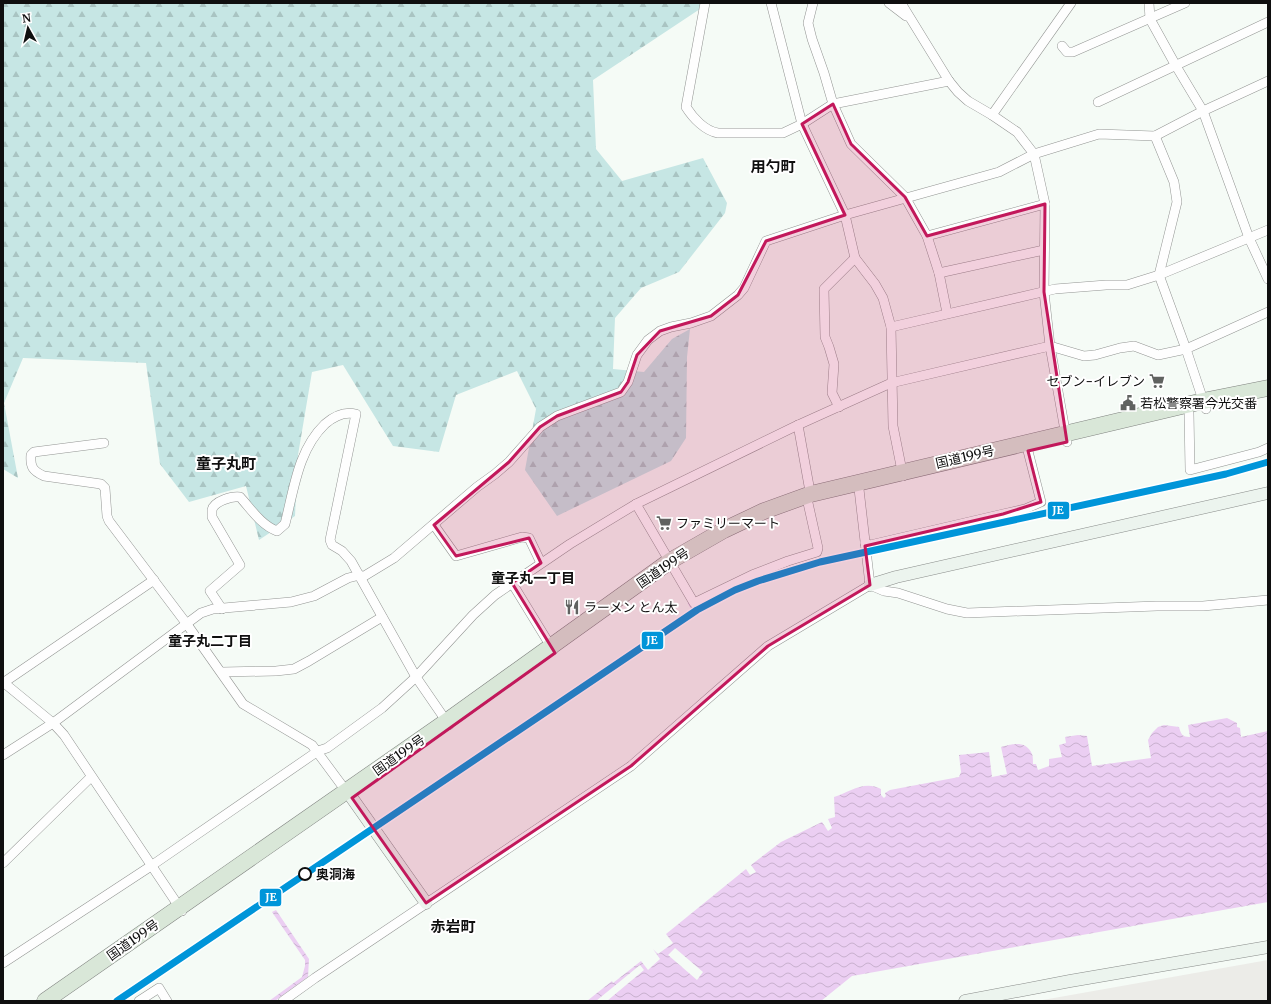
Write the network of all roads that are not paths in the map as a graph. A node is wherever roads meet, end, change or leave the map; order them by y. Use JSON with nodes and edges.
{"nodes":[{"id":1,"x":704,"y":3,"type":"edge"},
{"id":2,"x":812,"y":3,"type":"edge"},
{"id":3,"x":889,"y":3,"type":"edge"},
{"id":4,"x":901,"y":3,"type":"edge"},
{"id":5,"x":1071,"y":3,"type":"edge"},
{"id":6,"x":1149,"y":3,"type":"edge"},
{"id":7,"x":1185,"y":3,"type":"edge"},
{"id":8,"x":773,"y":5,"type":"edge"},
{"id":9,"x":1150,"y":19,"type":"junction"},
{"id":10,"x":911,"y":20,"type":"junction"},
{"id":11,"x":1268,"y":22,"type":"edge"},
{"id":12,"x":1062,"y":46,"type":"dead end"},
{"id":13,"x":1176,"y":66,"type":"junction"},
{"id":14,"x":949,"y":81,"type":"junction"},
{"id":15,"x":1268,"y":82,"type":"edge"},
{"id":16,"x":1098,"y":102,"type":"dead end"},
{"id":17,"x":833,"y":104,"type":"junction"},
{"id":18,"x":1203,"y":111,"type":"junction"},
{"id":19,"x":992,"y":115,"type":"junction"},
{"id":20,"x":802,"y":124,"type":"junction"},
{"id":21,"x":1155,"y":136,"type":"junction"},
{"id":22,"x":1034,"y":154,"type":"junction"},
{"id":23,"x":906,"y":197,"type":"junction"},
{"id":24,"x":1045,"y":204,"type":"junction"},
{"id":25,"x":845,"y":215,"type":"junction"},
{"id":26,"x":1268,"y":230,"type":"edge"},
{"id":27,"x":927,"y":236,"type":"junction"},
{"id":28,"x":1249,"y":238,"type":"junction"},
{"id":29,"x":1044,"y":250,"type":"junction"},
{"id":30,"x":855,"y":258,"type":"junction"},
{"id":31,"x":939,"y":272,"type":"junction"},
{"id":32,"x":1159,"y":274,"type":"junction"},
{"id":33,"x":1268,"y":279,"type":"edge"},
{"id":34,"x":1044,"y":292,"type":"junction"},
{"id":35,"x":1268,"y":312,"type":"edge"},
{"id":36,"x":947,"y":313,"type":"junction"},
{"id":37,"x":891,"y":327,"type":"junction"},
{"id":38,"x":1050,"y":346,"type":"junction"},
{"id":39,"x":1186,"y":349,"type":"junction"},
{"id":40,"x":891,"y":383,"type":"junction"},
{"id":41,"x":1268,"y":388,"type":"edge"},
{"id":42,"x":1268,"y":396,"type":"edge"},
{"id":43,"x":1205,"y":405,"type":"junction"},
{"id":44,"x":839,"y":407,"type":"junction"},
{"id":45,"x":1189,"y":414,"type":"junction"},
{"id":46,"x":798,"y":425,"type":"junction"},
{"id":47,"x":1066,"y":438,"type":"junction"},
{"id":48,"x":104,"y":443,"type":"dead end"},
{"id":49,"x":1268,"y":448,"type":"edge"},
{"id":50,"x":1028,"y":451,"type":"junction"},
{"id":51,"x":903,"y":476,"type":"junction"},
{"id":52,"x":859,"y":489,"type":"junction"},
{"id":53,"x":1268,"y":493,"type":"edge"},
{"id":54,"x":810,"y":500,"type":"junction"},
{"id":55,"x":636,"y":504,"type":"junction"},
{"id":56,"x":434,"y":525,"type":"junction"},
{"id":57,"x":865,"y":543,"type":"junction"},
{"id":58,"x":541,"y":563,"type":"junction"},
{"id":59,"x":672,"y":564,"type":"junction"},
{"id":60,"x":360,"y":576,"type":"junction"},
{"id":61,"x":154,"y":580,"type":"junction"},
{"id":62,"x":512,"y":583,"type":"junction"},
{"id":63,"x":870,"y":585,"type":"junction"},
{"id":64,"x":1268,"y":600,"type":"edge"},
{"id":65,"x":222,"y":609,"type":"junction"},
{"id":66,"x":382,"y":617,"type":"junction"},
{"id":67,"x":186,"y":623,"type":"junction"},
{"id":68,"x":553,"y":650,"type":"junction"},
{"id":69,"x":222,"y":672,"type":"junction"},
{"id":70,"x":416,"y":677,"type":"junction"},
{"id":71,"x":3,"y":682,"type":"edge"},
{"id":72,"x":53,"y":723,"type":"junction"},
{"id":73,"x":449,"y":724,"type":"junction"},
{"id":74,"x":318,"y":751,"type":"junction"},
{"id":75,"x":3,"y":755,"type":"edge"},
{"id":76,"x":91,"y":777,"type":"junction"},
{"id":77,"x":349,"y":795,"type":"junction"},
{"id":78,"x":3,"y":863,"type":"edge"},
{"id":79,"x":151,"y":866,"type":"junction"},
{"id":80,"x":426,"y":903,"type":"junction"},
{"id":81,"x":182,"y":910,"type":"junction"},
{"id":82,"x":1268,"y":947,"type":"edge"},
{"id":83,"x":3,"y":963,"type":"edge"},
{"id":84,"x":45,"y":1001,"type":"edge"},
{"id":85,"x":57,"y":1001,"type":"edge"},
{"id":86,"x":139,"y":1001,"type":"edge"},
{"id":87,"x":167,"y":1001,"type":"edge"},
{"id":88,"x":283,"y":1001,"type":"edge"},
{"id":89,"x":965,"y":1001,"type":"edge"}],
"edges":[{"from":1,"to":20,"type":"street"},
{"from":2,"to":17,"type":"street"},
{"from":3,"to":10,"type":"street"},
{"from":4,"to":10,"type":"street"},
{"from":5,"to":19,"type":"street"},
{"from":6,"to":9,"type":"street"},
{"from":7,"to":9,"type":"street"},
{"from":8,"to":20,"type":"street"},
{"from":9,"to":12,"type":"street"},
{"from":9,"to":13,"type":"street"},
{"from":10,"to":14,"type":"street"},
{"from":11,"to":13,"type":"street"},
{"from":13,"to":16,"type":"street"},
{"from":13,"to":18,"type":"street"},
{"from":14,"to":17,"type":"street"},
{"from":14,"to":19,"type":"street"},
{"from":15,"to":18,"type":"street"},
{"from":17,"to":20,"type":"street"},
{"from":17,"to":23,"type":"street"},
{"from":18,"to":21,"type":"street"},
{"from":18,"to":28,"type":"street"},
{"from":19,"to":22,"type":"street"},
{"from":20,"to":25,"type":"street"},
{"from":21,"to":22,"type":"street"},
{"from":21,"to":32,"type":"street"},
{"from":22,"to":23,"type":"street"},
{"from":22,"to":24,"type":"street"},
{"from":23,"to":25,"type":"street"},
{"from":23,"to":27,"type":"street"},
{"from":24,"to":27,"type":"street"},
{"from":24,"to":29,"type":"street"},
{"from":25,"to":30,"type":"street"},
{"from":25,"to":56,"type":"street"},
{"from":26,"to":28,"type":"street"},
{"from":27,"to":31,"type":"street"},
{"from":28,"to":32,"type":"street"},
{"from":28,"to":33,"type":"street"},
{"from":29,"to":31,"type":"street"},
{"from":29,"to":34,"type":"street"},
{"from":30,"to":37,"type":"street"},
{"from":30,"to":44,"type":"street"},
{"from":31,"to":36,"type":"street"},
{"from":32,"to":34,"type":"street"},
{"from":32,"to":39,"type":"street"},
{"from":34,"to":36,"type":"street"},
{"from":34,"to":38,"type":"street"},
{"from":35,"to":39,"type":"street"},
{"from":36,"to":37,"type":"street"},
{"from":37,"to":40,"type":"street"},
{"from":38,"to":39,"type":"street"},
{"from":38,"to":40,"type":"street"},
{"from":38,"to":47,"type":"street"},
{"from":39,"to":43,"type":"street"},
{"from":40,"to":44,"type":"street"},
{"from":40,"to":51,"type":"street"},
{"from":41,"to":43,"type":"highway","name":"国道199号"},
{"from":42,"to":43,"type":"highway","name":"国道199号"},
{"from":43,"to":45,"type":"highway","name":"国道199号"},
{"from":43,"to":47,"type":"highway","name":"国道199号"},
{"from":44,"to":46,"type":"street"},
{"from":45,"to":47,"type":"highway","name":"国道199号"},
{"from":45,"to":49,"type":"street"},
{"from":46,"to":54,"type":"street"},
{"from":46,"to":55,"type":"street"},
{"from":47,"to":50,"type":"highway","name":"国道199号"},
{"from":47,"to":51,"type":"highway","name":"国道199号"},
{"from":48,"to":61,"type":"street"},
{"from":50,"to":51,"type":"highway","name":"国道199号"},
{"from":50,"to":57,"type":"street"},
{"from":51,"to":52,"type":"highway","name":"国道199号"},
{"from":51,"to":54,"type":"highway","name":"国道199号"},
{"from":52,"to":54,"type":"highway","name":"国道199号"},
{"from":52,"to":57,"type":"street"},
{"from":53,"to":63,"type":"street"},
{"from":54,"to":59,"type":"highway","name":"国道199号"},
{"from":54,"to":59,"type":"street"},
{"from":55,"to":58,"type":"street"},
{"from":55,"to":59,"type":"street"},
{"from":56,"to":58,"type":"street"},
{"from":56,"to":60,"type":"street"},
{"from":57,"to":63,"type":"street"},
{"from":58,"to":62,"type":"street"},
{"from":59,"to":68,"type":"highway","name":"国道199号"},
{"from":60,"to":65,"type":"street"},
{"from":60,"to":65,"type":"street"},
{"from":60,"to":66,"type":"street"},
{"from":61,"to":67,"type":"street"},
{"from":61,"to":71,"type":"street"},
{"from":62,"to":68,"type":"street"},
{"from":62,"to":70,"type":"street"},
{"from":63,"to":64,"type":"street"},
{"from":63,"to":80,"type":"street"},
{"from":65,"to":67,"type":"street"},
{"from":66,"to":69,"type":"street"},
{"from":66,"to":70,"type":"street"},
{"from":67,"to":69,"type":"street"},
{"from":67,"to":72,"type":"street"},
{"from":68,"to":73,"type":"highway","name":"国道199号"},
{"from":69,"to":74,"type":"street"},
{"from":70,"to":73,"type":"street"},
{"from":70,"to":74,"type":"street"},
{"from":71,"to":72,"type":"street"},
{"from":72,"to":75,"type":"street"},
{"from":72,"to":76,"type":"street"},
{"from":73,"to":77,"type":"highway","name":"国道199号"},
{"from":74,"to":77,"type":"street"},
{"from":74,"to":79,"type":"street"},
{"from":76,"to":78,"type":"street"},
{"from":76,"to":79,"type":"street"},
{"from":77,"to":80,"type":"street"},
{"from":77,"to":81,"type":"highway","name":"国道199号"},
{"from":79,"to":81,"type":"street"},
{"from":79,"to":83,"type":"street"},
{"from":80,"to":88,"type":"street"},
{"from":81,"to":84,"type":"highway","name":"国道199号"},
{"from":81,"to":85,"type":"highway","name":"国道199号"},
{"from":82,"to":89,"type":"street"},
{"from":86,"to":87,"type":"street"}]}
